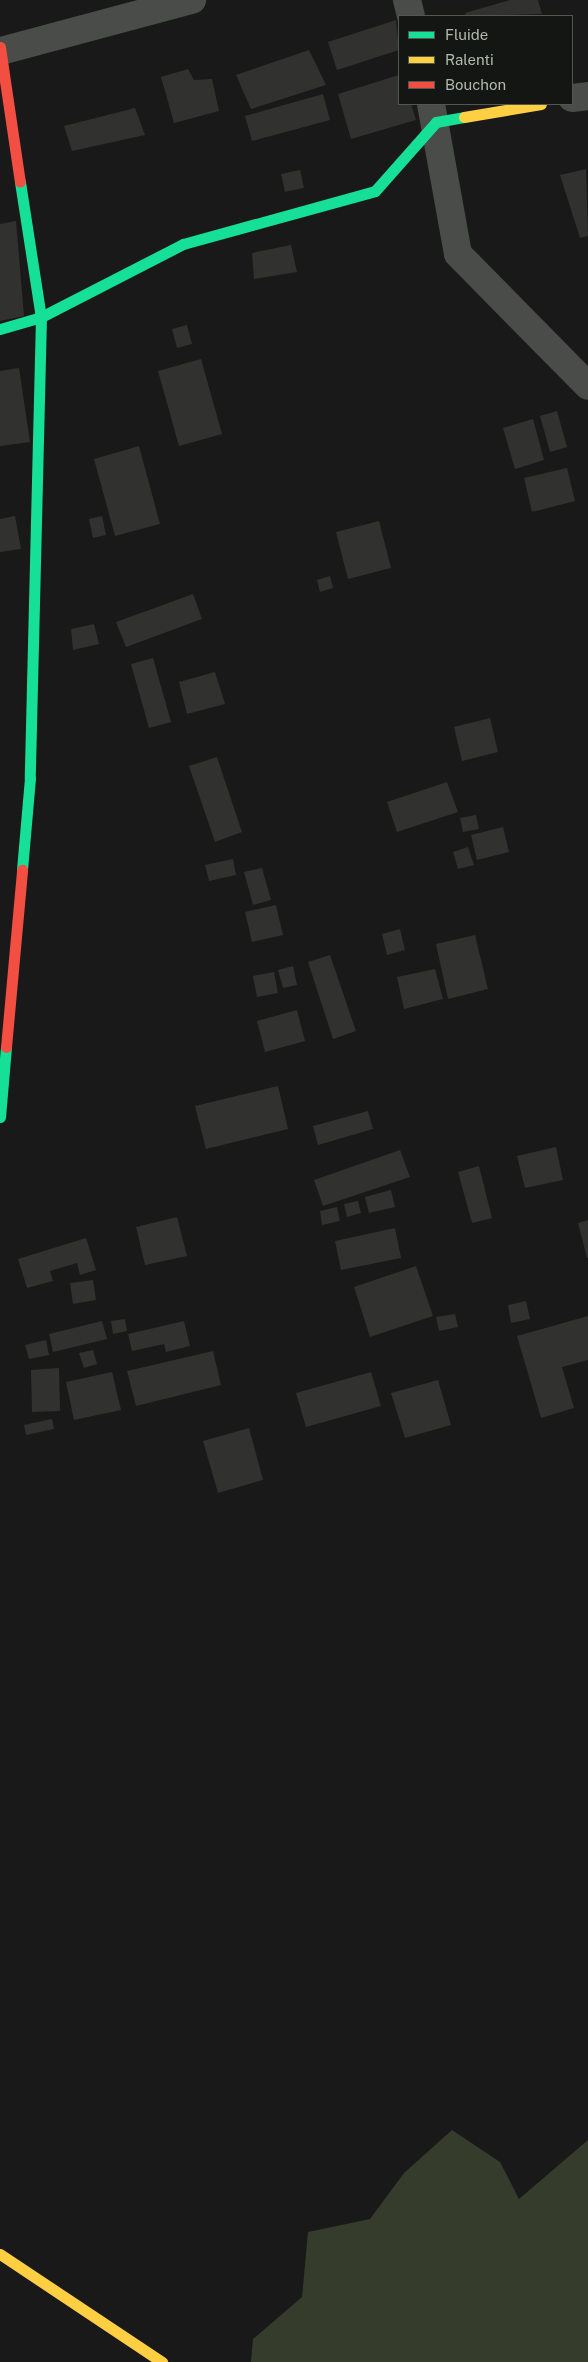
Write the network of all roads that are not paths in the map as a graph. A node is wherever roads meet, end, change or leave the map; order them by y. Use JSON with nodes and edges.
{"nodes":[{"id":1,"x":192,"y":0,"type":"edge"},
{"id":2,"x":407,"y":0,"type":"edge"},
{"id":3,"x":410,"y":15,"type":"edge"},
{"id":4,"x":1,"y":49,"type":"edge"},
{"id":5,"x":3,"y":82,"type":"edge"},
{"id":6,"x":588,"y":96,"type":"edge"},
{"id":7,"x":573,"y":98,"type":"edge"},
{"id":8,"x":529,"y":105,"type":"edge"},
{"id":9,"x":434,"y":113,"type":"edge"},
{"id":10,"x":41,"y":317,"type":"junction"},
{"id":11,"x":0,"y":329,"type":"edge"},
{"id":12,"x":588,"y":386,"type":"edge"},
{"id":13,"x":0,"y":1117,"type":"edge"},
{"id":14,"x":0,"y":2254,"type":"edge"},
{"id":15,"x":162,"y":2362,"type":"edge"}],
"edges":[{"from":1,"to":4,"type":"street"},
{"from":2,"to":3,"type":"street"},
{"from":4,"to":5,"type":"street"},
{"from":5,"to":10,"type":"street"},
{"from":6,"to":7,"type":"street"},
{"from":8,"to":9,"type":"street"},
{"from":9,"to":10,"type":"street"},
{"from":9,"to":12,"type":"street"},
{"from":10,"to":11,"type":"street"},
{"from":10,"to":13,"type":"street"},
{"from":14,"to":15,"type":"street"}]}
